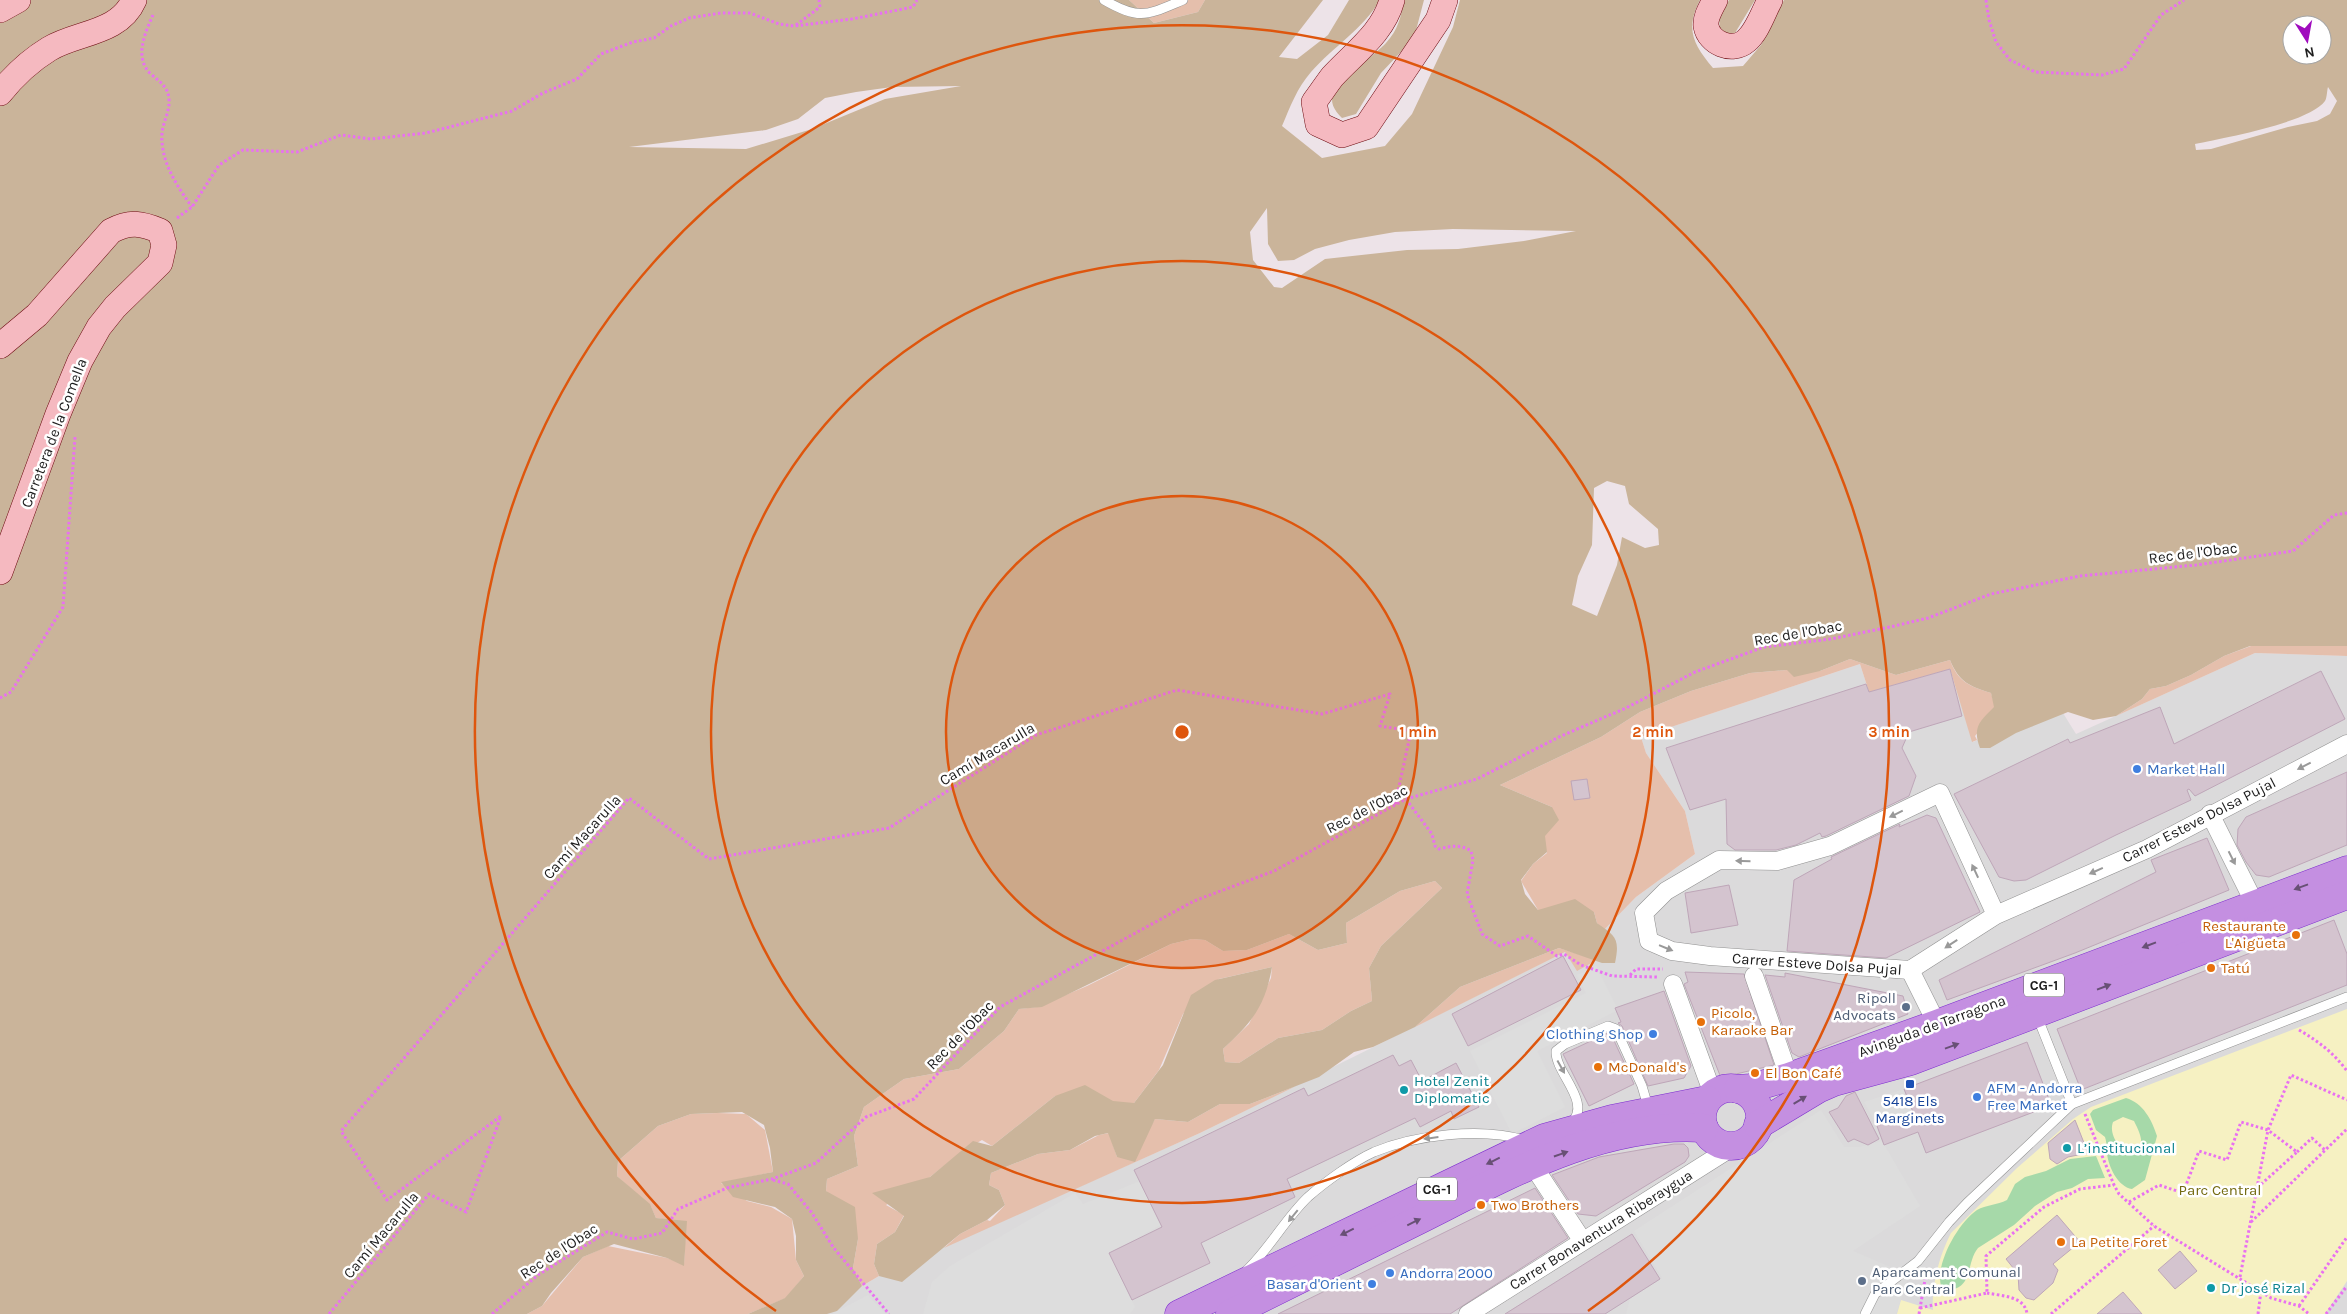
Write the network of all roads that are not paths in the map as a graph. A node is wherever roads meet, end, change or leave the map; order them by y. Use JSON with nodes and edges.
{"nodes":[{"id":1,"x":18,"y":0,"type":"edge"},
{"id":2,"x":1104,"y":0,"type":"edge"},
{"id":3,"x":1183,"y":0,"type":"edge"},
{"id":4,"x":1392,"y":0,"type":"edge"},
{"id":5,"x":1445,"y":0,"type":"edge"},
{"id":6,"x":1715,"y":0,"type":"edge"},
{"id":7,"x":1770,"y":0,"type":"edge"},
{"id":8,"x":144,"y":6,"type":"edge"},
{"id":9,"x":0,"y":10,"type":"edge"},
{"id":10,"x":0,"y":93,"type":"edge"},
{"id":11,"x":0,"y":346,"type":"edge"},
{"id":12,"x":0,"y":572,"type":"edge"},
{"id":13,"x":2347,"y":744,"type":"edge"},
{"id":14,"x":2210,"y":814,"type":"junction"},
{"id":15,"x":2347,"y":870,"type":"edge"},
{"id":16,"x":2347,"y":895,"type":"edge"},
{"id":17,"x":2255,"y":904,"type":"junction"},
{"id":18,"x":1996,"y":915,"type":"junction"},
{"id":19,"x":1910,"y":970,"type":"junction"},
{"id":20,"x":1754,"y":976,"type":"dead end"},
{"id":21,"x":1673,"y":984,"type":"road end"},
{"id":22,"x":2347,"y":997,"type":"edge"},
{"id":23,"x":2036,"y":1014,"type":"junction"},
{"id":24,"x":1937,"y":1024,"type":"junction"},
{"id":25,"x":1789,"y":1077,"type":"junction"},
{"id":26,"x":1738,"y":1089,"type":"junction"},
{"id":27,"x":1710,"y":1098,"type":"junction"},
{"id":28,"x":2076,"y":1103,"type":"junction"},
{"id":29,"x":1650,"y":1112,"type":"junction"},
{"id":30,"x":1758,"y":1125,"type":"junction"},
{"id":31,"x":1704,"y":1128,"type":"junction"},
{"id":32,"x":1563,"y":1132,"type":"junction"},
{"id":33,"x":1734,"y":1146,"type":"junction"},
{"id":34,"x":1531,"y":1154,"type":"junction"},
{"id":35,"x":1582,"y":1240,"type":"junction"},
{"id":36,"x":1227,"y":1302,"type":"edge"},
{"id":37,"x":1179,"y":1314,"type":"edge"},
{"id":38,"x":1468,"y":1314,"type":"edge"},
{"id":39,"x":1865,"y":1314,"type":"edge"}],
"edges":[{"from":1,"to":9,"type":"main road"},
{"from":2,"to":3,"type":"lane"},
{"from":4,"to":5,"type":"main road"},
{"from":6,"to":7,"type":"main road"},
{"from":8,"to":10,"type":"main road"},
{"from":11,"to":12,"type":"main road","name":"Carretera de la Comella"},
{"from":13,"to":14,"type":"street","name":"Carrer Esteve Dolsa Pujal","one_way":true},
{"from":14,"to":17,"type":"street","one_way":true},
{"from":14,"to":18,"type":"street","name":"Carrer Esteve Dolsa Pujal","one_way":true},
{"from":15,"to":17,"type":"highway","name":"Avinguda de Tarragona","number":"CG-1","one_way":true},
{"from":23,"to":16,"type":"highway","name":"Avinguda de Tarragona","number":"CG-1","one_way":true},
{"from":17,"to":24,"type":"highway","name":"Avinguda de Tarragona","number":"CG-1","one_way":true},
{"from":18,"to":19,"type":"street","name":"Carrer Esteve Dolsa Pujal","one_way":true},
{"from":18,"to":19,"type":"street","name":"Carrer Esteve Dolsa Pujal","one_way":true},
{"from":19,"to":24,"type":"street"},
{"from":20,"to":25,"type":"street"},
{"from":21,"to":27,"type":"street"},
{"from":22,"to":28,"type":"lane"},
{"from":23,"to":28,"type":"lane"},
{"from":30,"to":23,"type":"highway","name":"Avinguda de Tarragona","number":"CG-1","one_way":true},
{"from":24,"to":25,"type":"highway","name":"Avinguda de Tarragona","number":"CG-1"},
{"from":25,"to":26,"type":"highway","name":"Avinguda de Tarragona","number":"CG-1"},
{"from":26,"to":27,"type":"highway","number":"CG-1"},
{"from":26,"to":30,"type":"highway"},
{"from":27,"to":29,"type":"highway","number":"CG-1"},
{"from":27,"to":31,"type":"highway"},
{"from":28,"to":39,"type":"lane"},
{"from":29,"to":32,"type":"highway","number":"CG-1"},
{"from":29,"to":32,"type":"lane","one_way":true},
{"from":30,"to":33,"type":"highway","number":"CG-1"},
{"from":31,"to":33,"type":"highway"},
{"from":34,"to":31,"type":"highway","number":"CG-1","one_way":true},
{"from":32,"to":34,"type":"highway","number":"CG-1"},
{"from":33,"to":35,"type":"street","name":"Carrer Bonaventura Riberaygua"},
{"from":34,"to":35,"type":"street"},
{"from":34,"to":36,"type":"highway","number":"CG-1"},
{"from":34,"to":36,"type":"lane","one_way":true},
{"from":35,"to":38,"type":"street","name":"Carrer Bonaventura Riberaygua"},
{"from":36,"to":37,"type":"highway","number":"CG-1"}]}
